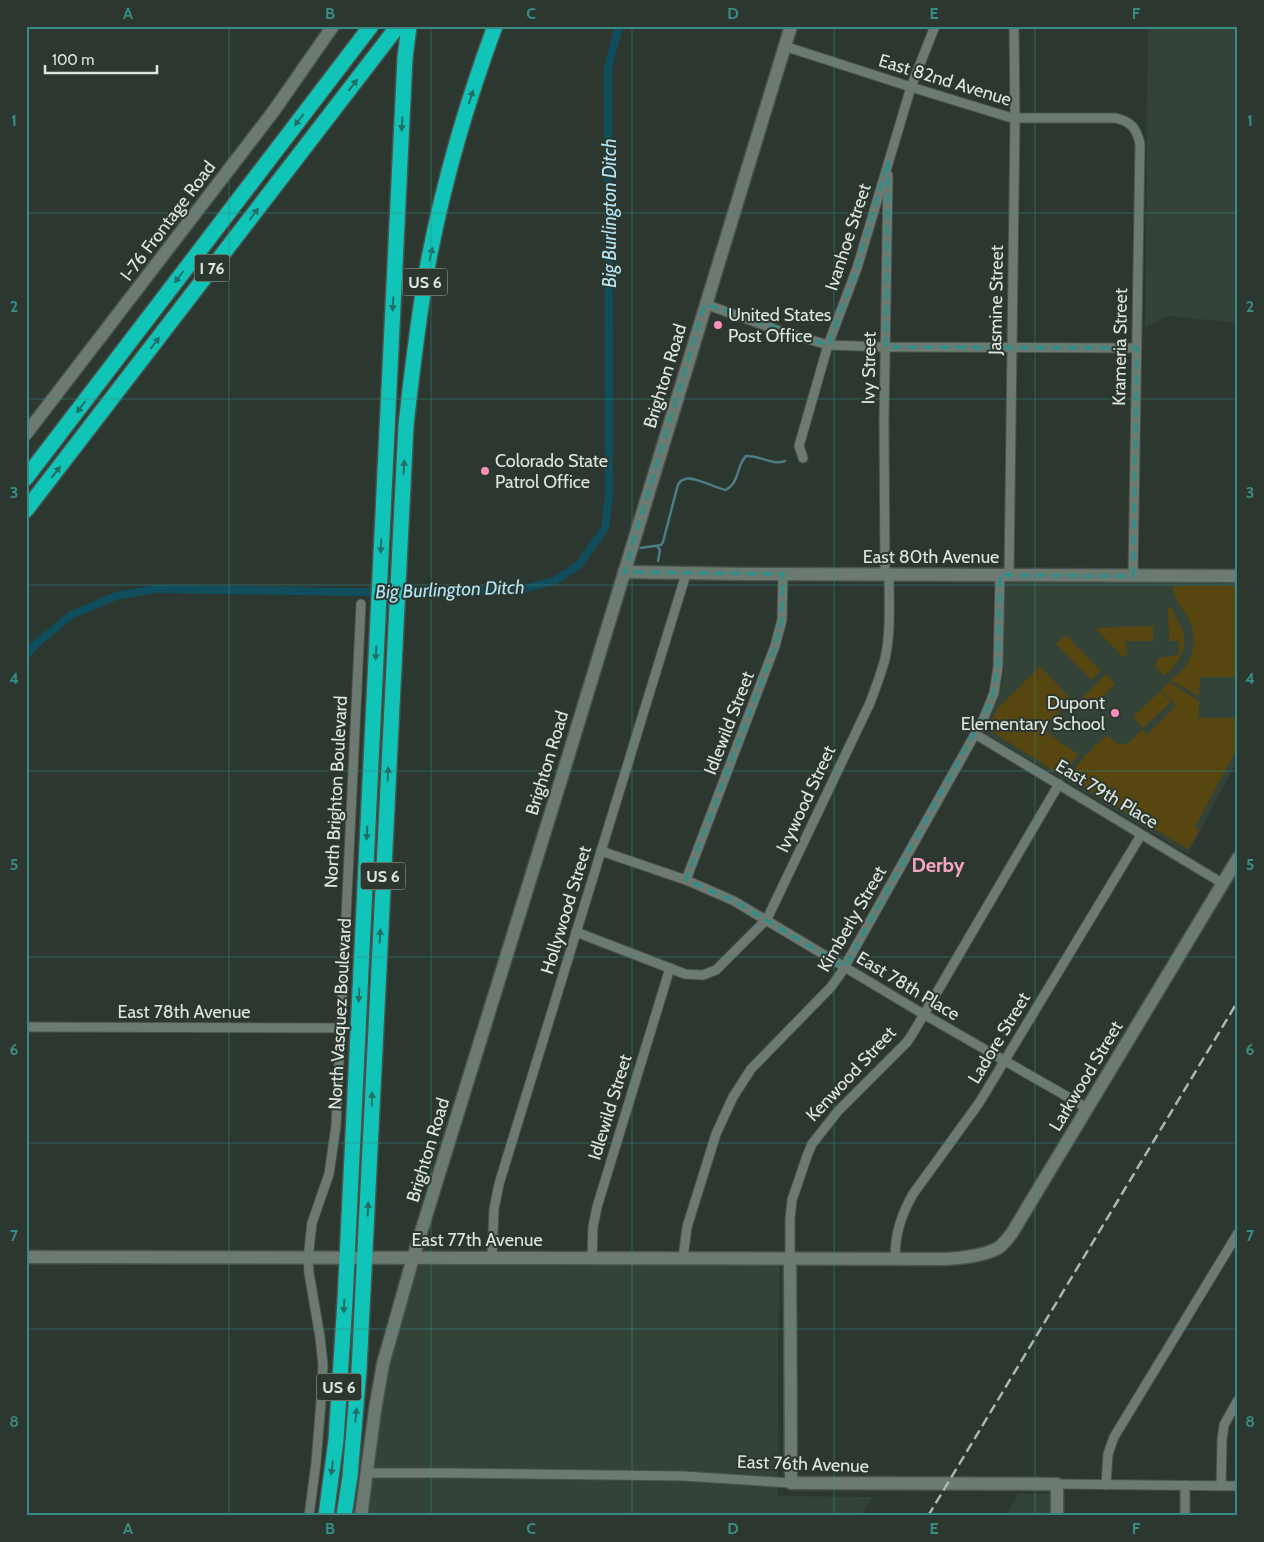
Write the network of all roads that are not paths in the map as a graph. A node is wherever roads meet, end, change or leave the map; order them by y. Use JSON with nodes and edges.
{"nodes":[{"id":1,"x":333,"y":26,"type":"edge"},
{"id":2,"x":371,"y":26,"type":"edge"},
{"id":3,"x":398,"y":26,"type":"edge"},
{"id":4,"x":410,"y":26,"type":"edge"},
{"id":5,"x":494,"y":26,"type":"edge"},
{"id":6,"x":791,"y":26,"type":"edge"},
{"id":7,"x":935,"y":26,"type":"edge"},
{"id":8,"x":1014,"y":26,"type":"edge"},
{"id":9,"x":784,"y":46,"type":"junction"},
{"id":10,"x":911,"y":87,"type":"junction"},
{"id":11,"x":1015,"y":118,"type":"junction"},
{"id":12,"x":1129,"y":122,"type":"joint"},
{"id":13,"x":888,"y":161,"type":"junction"},
{"id":14,"x":705,"y":304,"type":"junction"},
{"id":15,"x":828,"y":345,"type":"junction"},
{"id":16,"x":886,"y":347,"type":"junction"},
{"id":17,"x":1012,"y":347,"type":"junction"},
{"id":18,"x":1137,"y":348,"type":"junction"},
{"id":19,"x":26,"y":434,"type":"edge"},
{"id":20,"x":803,"y":458,"type":"dead end"},
{"id":21,"x":26,"y":478,"type":"edge"},
{"id":22,"x":26,"y":510,"type":"edge"},
{"id":23,"x":382,"y":514,"type":"junction"},
{"id":24,"x":401,"y":516,"type":"junction"},
{"id":25,"x":624,"y":572,"type":"junction"},
{"id":26,"x":686,"y":574,"type":"junction"},
{"id":27,"x":783,"y":574,"type":"junction"},
{"id":28,"x":887,"y":574,"type":"junction"},
{"id":29,"x":1004,"y":575,"type":"junction"},
{"id":30,"x":1132,"y":576,"type":"junction"},
{"id":31,"x":1238,"y":576,"type":"edge"},
{"id":32,"x":362,"y":604,"type":"dead end"},
{"id":33,"x":975,"y":734,"type":"junction"},
{"id":34,"x":1058,"y":784,"type":"junction"},
{"id":35,"x":1141,"y":834,"type":"junction"},
{"id":36,"x":601,"y":851,"type":"junction"},
{"id":37,"x":1238,"y":858,"type":"edge"},
{"id":38,"x":686,"y":880,"type":"junction"},
{"id":39,"x":1222,"y":883,"type":"junction"},
{"id":40,"x":767,"y":919,"type":"junction"},
{"id":41,"x":576,"y":932,"type":"junction"},
{"id":42,"x":845,"y":967,"type":"junction"},
{"id":43,"x":670,"y":968,"type":"junction"},
{"id":44,"x":925,"y":1015,"type":"junction"},
{"id":45,"x":26,"y":1028,"type":"edge"},
{"id":46,"x":341,"y":1028,"type":"junction"},
{"id":47,"x":1005,"y":1061,"type":"junction"},
{"id":48,"x":1087,"y":1108,"type":"junction"},
{"id":49,"x":1238,"y":1233,"type":"edge"},
{"id":50,"x":26,"y":1257,"type":"edge"},
{"id":51,"x":308,"y":1258,"type":"junction"},
{"id":52,"x":346,"y":1258,"type":"junction"},
{"id":53,"x":365,"y":1258,"type":"junction"},
{"id":54,"x":413,"y":1258,"type":"junction"},
{"id":55,"x":492,"y":1258,"type":"junction"},
{"id":56,"x":592,"y":1258,"type":"junction"},
{"id":57,"x":683,"y":1258,"type":"junction"},
{"id":58,"x":790,"y":1259,"type":"junction"},
{"id":59,"x":895,"y":1259,"type":"junction"},
{"id":60,"x":927,"y":1259,"type":"joint"},
{"id":61,"x":1238,"y":1400,"type":"edge"},
{"id":62,"x":367,"y":1473,"type":"junction"},
{"id":63,"x":791,"y":1483,"type":"junction"},
{"id":64,"x":1057,"y":1484,"type":"junction"},
{"id":65,"x":1106,"y":1485,"type":"junction"},
{"id":66,"x":1185,"y":1485,"type":"junction"},
{"id":67,"x":1220,"y":1486,"type":"junction"},
{"id":68,"x":1238,"y":1486,"type":"edge"},
{"id":69,"x":309,"y":1516,"type":"edge"},
{"id":70,"x":326,"y":1516,"type":"edge"},
{"id":71,"x":344,"y":1516,"type":"edge"},
{"id":72,"x":361,"y":1516,"type":"edge"},
{"id":73,"x":1057,"y":1516,"type":"edge"},
{"id":74,"x":1185,"y":1516,"type":"edge"}],
"edges":[{"from":1,"to":19,"type":"street","name":"I-76 Frontage Road"},
{"from":2,"to":21,"type":"highway","number":"I 76","one_way":true},
{"from":22,"to":3,"type":"highway","number":"I 76","one_way":true},
{"from":4,"to":23,"type":"highway","number":"US 6","one_way":true},
{"from":24,"to":5,"type":"highway","number":"US 6","one_way":true},
{"from":6,"to":9,"type":"street","name":"Brighton Road"},
{"from":7,"to":10,"type":"street","name":"Ivanhoe Street"},
{"from":8,"to":11,"type":"street","name":"Jasmine Street"},
{"from":9,"to":10,"type":"street","name":"East 82nd Avenue"},
{"from":9,"to":14,"type":"street","name":"Brighton Road"},
{"from":10,"to":11,"type":"street","name":"East 82nd Avenue"},
{"from":10,"to":13,"type":"street","name":"Ivanhoe Street"},
{"from":11,"to":12,"type":"street","name":"East 82nd Avenue"},
{"from":11,"to":17,"type":"street","name":"Jasmine Street"},
{"from":12,"to":18,"type":"street","name":"Krameria Street"},
{"from":13,"to":15,"type":"street","name":"Ivanhoe Street"},
{"from":13,"to":16,"type":"street","name":"Ivy Street"},
{"from":14,"to":15,"type":"street"},
{"from":14,"to":25,"type":"street","name":"Brighton Road"},
{"from":15,"to":16,"type":"street"},
{"from":15,"to":20,"type":"street","name":"Ivanhoe Street"},
{"from":16,"to":17,"type":"street"},
{"from":16,"to":28,"type":"street","name":"Ivy Street"},
{"from":17,"to":18,"type":"street"},
{"from":17,"to":29,"type":"street","name":"Jasmine Street"},
{"from":18,"to":30,"type":"street","name":"Krameria Street"},
{"from":23,"to":24,"type":"highway"},
{"from":23,"to":52,"type":"highway","name":"North Vasquez Boulevard","number":"US 6","one_way":true},
{"from":53,"to":24,"type":"highway","name":"North Vasquez Boulevard","number":"US 6","one_way":true},
{"from":25,"to":26,"type":"street","name":"East 80th Avenue"},
{"from":25,"to":54,"type":"street","name":"Brighton Road"},
{"from":26,"to":27,"type":"street","name":"East 80th Avenue"},
{"from":26,"to":36,"type":"street","name":"Hollywood Street"},
{"from":27,"to":28,"type":"street","name":"East 80th Avenue"},
{"from":27,"to":38,"type":"street","name":"Idlewild Street"},
{"from":28,"to":29,"type":"street","name":"East 80th Avenue"},
{"from":28,"to":40,"type":"street","name":"Ivywood Street"},
{"from":29,"to":30,"type":"street","name":"East 80th Avenue"},
{"from":29,"to":33,"type":"street","name":"Kimberly Street"},
{"from":30,"to":31,"type":"street","name":"East 80th Avenue"},
{"from":32,"to":46,"type":"street","name":"North Brighton Boulevard"},
{"from":33,"to":34,"type":"street","name":"East 79th Place"},
{"from":33,"to":42,"type":"street","name":"Kimberly Street"},
{"from":34,"to":35,"type":"street","name":"East 79th Place"},
{"from":34,"to":44,"type":"street","name":"Kenwood Street"},
{"from":35,"to":39,"type":"street","name":"East 79th Place"},
{"from":35,"to":47,"type":"street","name":"Ladore Street"},
{"from":36,"to":38,"type":"street","name":"East 78th Place"},
{"from":36,"to":41,"type":"street","name":"Hollywood Street"},
{"from":37,"to":39,"type":"street","name":"Larkwood Street"},
{"from":38,"to":40,"type":"street","name":"East 78th Place"},
{"from":39,"to":48,"type":"street","name":"Larkwood Street"},
{"from":40,"to":42,"type":"street","name":"East 78th Place"},
{"from":40,"to":43,"type":"street","name":"Ivywood Street"},
{"from":41,"to":43,"type":"street","name":"Ivywood Street"},
{"from":41,"to":55,"type":"street","name":"Hollywood Street"},
{"from":42,"to":44,"type":"street","name":"East 78th Place"},
{"from":42,"to":57,"type":"street","name":"Kimberly Street"},
{"from":43,"to":56,"type":"street","name":"Idlewild Street"},
{"from":44,"to":47,"type":"street","name":"East 78th Place"},
{"from":44,"to":58,"type":"street","name":"Kenwood Street"},
{"from":45,"to":46,"type":"street","name":"East 78th Avenue"},
{"from":46,"to":51,"type":"street","name":"North Brighton Boulevard"},
{"from":47,"to":48,"type":"street","name":"East 78th Place"},
{"from":47,"to":59,"type":"street","name":"Ladore Street"},
{"from":48,"to":60,"type":"street","name":"Larkwood Street"},
{"from":49,"to":65,"type":"street"},
{"from":50,"to":51,"type":"street","name":"East 77th Avenue"},
{"from":51,"to":52,"type":"street","name":"East 77th Avenue"},
{"from":51,"to":69,"type":"street","name":"North Brighton Boulevard"},
{"from":52,"to":53,"type":"street","name":"East 77th Avenue"},
{"from":52,"to":70,"type":"highway","name":"North Vasquez Boulevard","number":"US 6","one_way":true},
{"from":53,"to":54,"type":"street","name":"East 77th Avenue"},
{"from":71,"to":53,"type":"highway","name":"North Vasquez Boulevard","number":"US 6","one_way":true},
{"from":54,"to":55,"type":"street","name":"East 77th Avenue"},
{"from":54,"to":62,"type":"street","name":"Brighton Road"},
{"from":55,"to":56,"type":"street","name":"East 77th Avenue"},
{"from":56,"to":57,"type":"street","name":"East 77th Avenue"},
{"from":57,"to":58,"type":"street","name":"East 77th Avenue"},
{"from":58,"to":59,"type":"street","name":"East 77th Avenue"},
{"from":58,"to":63,"type":"street","name":"Kenwood Street"},
{"from":59,"to":60,"type":"street","name":"East 77th Avenue"},
{"from":61,"to":67,"type":"street"},
{"from":62,"to":63,"type":"street","name":"East 76th Avenue"},
{"from":62,"to":72,"type":"street","name":"Brighton Road"},
{"from":63,"to":64,"type":"street","name":"East 76th Avenue"},
{"from":64,"to":65,"type":"street","name":"East 76th Avenue"},
{"from":64,"to":73,"type":"street"},
{"from":65,"to":66,"type":"street","name":"East 76th Avenue"},
{"from":66,"to":67,"type":"street","name":"East 76th Avenue"},
{"from":66,"to":74,"type":"street"},
{"from":67,"to":68,"type":"street","name":"East 76th Avenue"}]}
